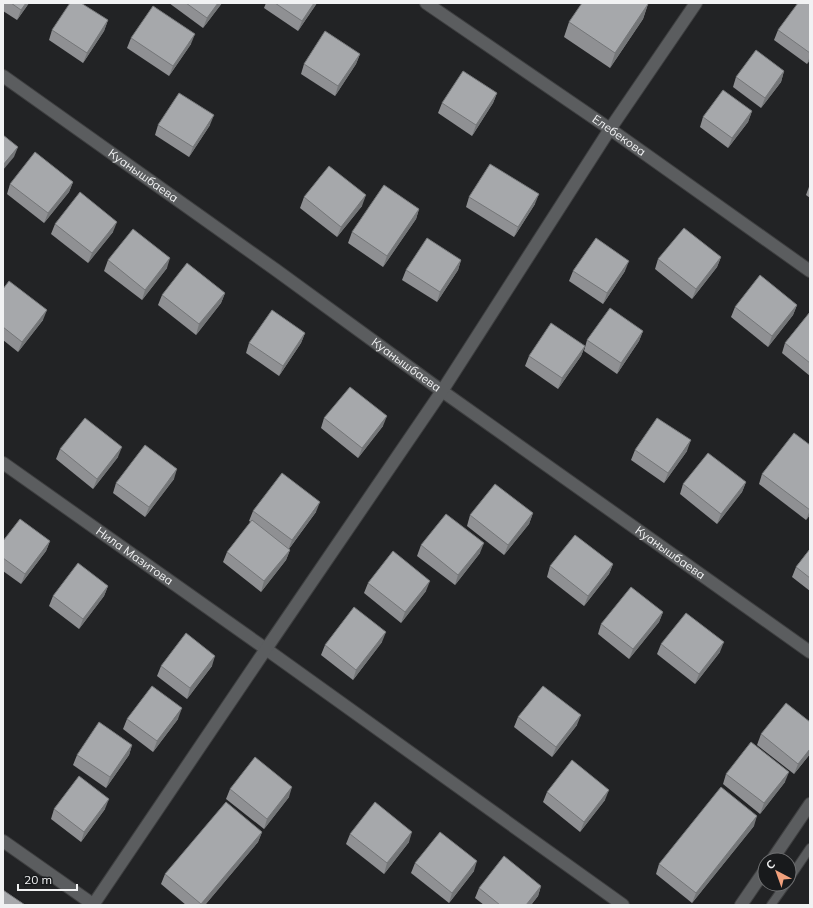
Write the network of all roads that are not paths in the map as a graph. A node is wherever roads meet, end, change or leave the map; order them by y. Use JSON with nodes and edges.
{"nodes":[{"id":1,"x":426,"y":3,"type":"edge"},
{"id":2,"x":696,"y":3,"type":"edge"},
{"id":3,"x":3,"y":76,"type":"edge"},
{"id":4,"x":610,"y":130,"type":"junction"},
{"id":5,"x":810,"y":270,"type":"edge"},
{"id":6,"x":442,"y":392,"type":"junction"},
{"id":7,"x":3,"y":463,"type":"edge"},
{"id":8,"x":266,"y":649,"type":"junction"},
{"id":9,"x":810,"y":652,"type":"edge"},
{"id":10,"x":810,"y":804,"type":"edge"},
{"id":11,"x":3,"y":841,"type":"edge"},
{"id":12,"x":810,"y":848,"type":"edge"},
{"id":13,"x":777,"y":852,"type":"edge"},
{"id":14,"x":797,"y":867,"type":"edge"},
{"id":15,"x":757,"y":882,"type":"edge"},
{"id":16,"x":780,"y":892,"type":"edge"},
{"id":17,"x":93,"y":905,"type":"edge"},
{"id":18,"x":623,"y":905,"type":"edge"},
{"id":19,"x":741,"y":905,"type":"edge"},
{"id":20,"x":771,"y":905,"type":"edge"}],
"edges":[{"from":1,"to":4,"type":"street","name":"Елебекова"},
{"from":2,"to":4,"type":"street"},
{"from":3,"to":6,"type":"street","name":"Куанышбаева"},
{"from":4,"to":5,"type":"street","name":"Елебекова"},
{"from":4,"to":6,"type":"street"},
{"from":6,"to":8,"type":"street"},
{"from":6,"to":9,"type":"street","name":"Куанышбаева"},
{"from":7,"to":8,"type":"street","name":"Нила Мазитова"},
{"from":8,"to":17,"type":"street"},
{"from":8,"to":18,"type":"street","name":"Нила Мазитова"},
{"from":10,"to":13,"type":"street"},
{"from":11,"to":17,"type":"street"},
{"from":12,"to":14,"type":"lane"},
{"from":15,"to":19,"type":"street"},
{"from":16,"to":20,"type":"lane"}]}
